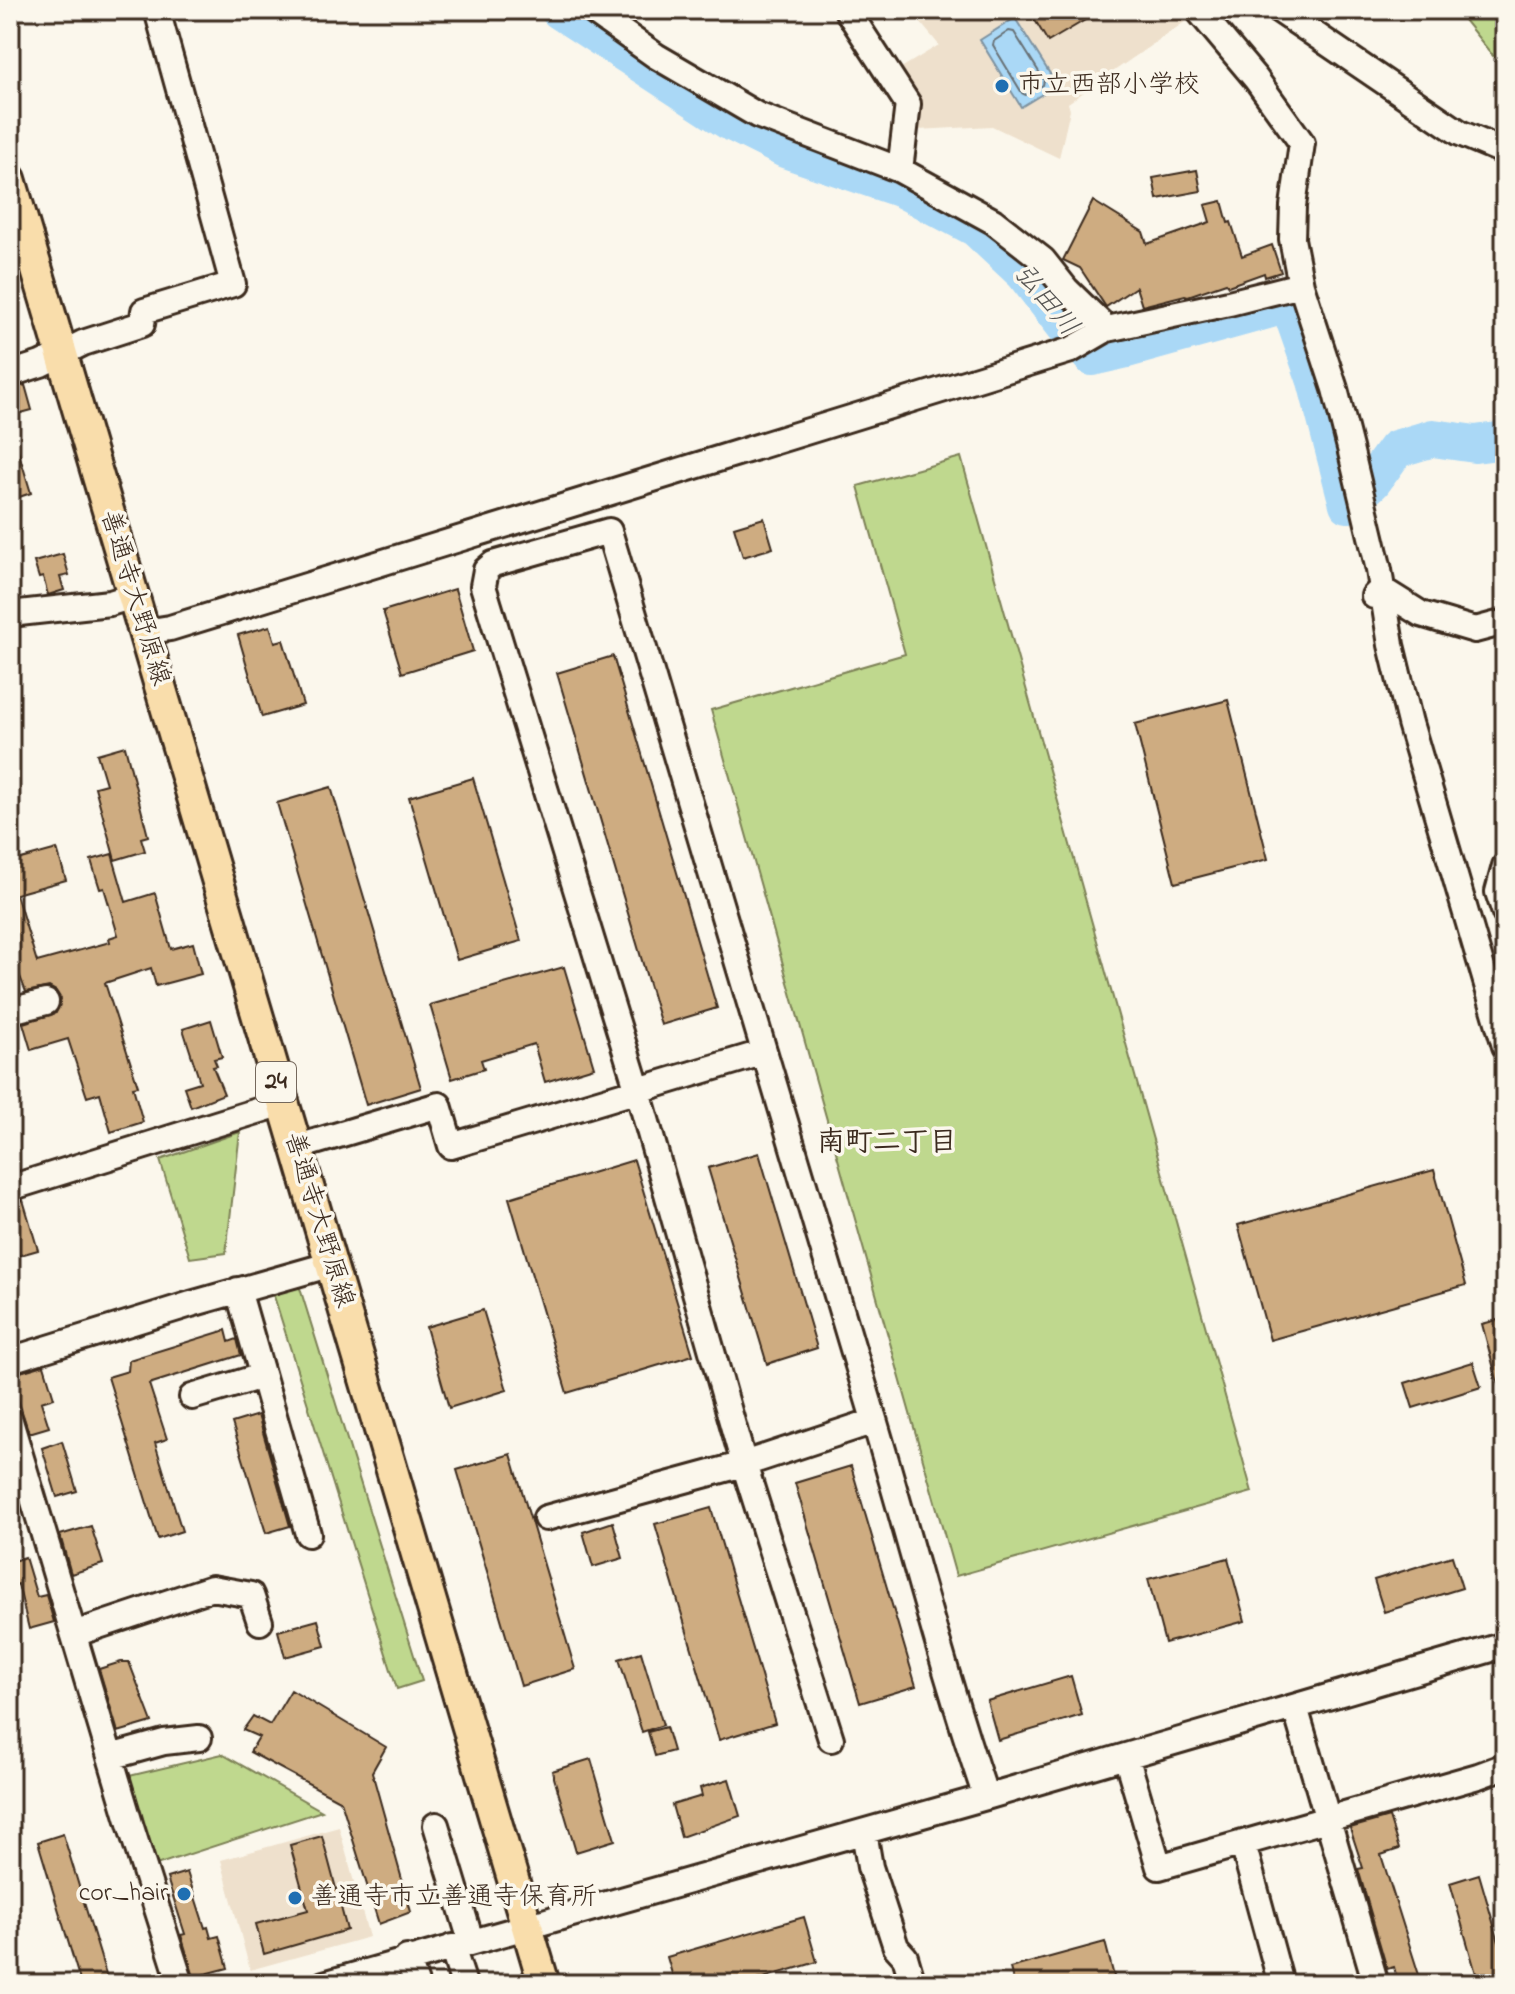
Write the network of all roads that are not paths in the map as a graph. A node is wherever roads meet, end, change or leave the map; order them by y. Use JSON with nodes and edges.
{"nodes":[{"id":1,"x":157,"y":10,"type":"edge"},
{"id":2,"x":591,"y":10,"type":"edge"},
{"id":3,"x":847,"y":10,"type":"edge"},
{"id":4,"x":1198,"y":10,"type":"edge"},
{"id":5,"x":1279,"y":10,"type":"edge"},
{"id":6,"x":1505,"y":152,"type":"edge"},
{"id":7,"x":900,"y":170,"type":"junction"},
{"id":8,"x":10,"y":179,"type":"edge"},
{"id":9,"x":1301,"y":285,"type":"junction"},
{"id":10,"x":1102,"y":332,"type":"junction"},
{"id":11,"x":61,"y":354,"type":"junction"},
{"id":12,"x":10,"y":374,"type":"edge"},
{"id":13,"x":133,"y":596,"type":"junction"},
{"id":14,"x":1374,"y":596,"type":"junction"},
{"id":15,"x":10,"y":614,"type":"edge"},
{"id":16,"x":1505,"y":622,"type":"edge"},
{"id":17,"x":145,"y":632,"type":"junction"},
{"id":18,"x":1505,"y":866,"type":"edge"},
{"id":19,"x":1505,"y":913,"type":"edge"},
{"id":20,"x":46,"y":1002,"type":"dead end"},
{"id":21,"x":10,"y":1011,"type":"edge"},
{"id":22,"x":1505,"y":1046,"type":"edge"},
{"id":23,"x":762,"y":1053,"type":"junction"},
{"id":24,"x":638,"y":1091,"type":"junction"},
{"id":25,"x":283,"y":1103,"type":"junction"},
{"id":26,"x":298,"y":1147,"type":"junction"},
{"id":27,"x":10,"y":1188,"type":"edge"},
{"id":28,"x":332,"y":1264,"type":"junction"},
{"id":29,"x":238,"y":1290,"type":"junction"},
{"id":30,"x":10,"y":1360,"type":"edge"},
{"id":31,"x":262,"y":1376,"type":"junction"},
{"id":32,"x":192,"y":1397,"type":"dead end"},
{"id":33,"x":10,"y":1421,"type":"edge"},
{"id":34,"x":874,"y":1421,"type":"junction"},
{"id":35,"x":744,"y":1464,"type":"junction"},
{"id":36,"x":546,"y":1518,"type":"dead end"},
{"id":37,"x":308,"y":1534,"type":"dead end"},
{"id":38,"x":260,"y":1622,"type":"dead end"},
{"id":39,"x":74,"y":1634,"type":"junction"},
{"id":40,"x":1505,"y":1645,"type":"edge"},
{"id":41,"x":1295,"y":1707,"type":"junction"},
{"id":42,"x":199,"y":1738,"type":"dead end"},
{"id":43,"x":831,"y":1739,"type":"dead end"},
{"id":44,"x":1126,"y":1756,"type":"junction"},
{"id":45,"x":110,"y":1757,"type":"junction"},
{"id":46,"x":1505,"y":1766,"type":"edge"},
{"id":47,"x":986,"y":1797,"type":"junction"},
{"id":48,"x":1328,"y":1820,"type":"junction"},
{"id":49,"x":436,"y":1825,"type":"dead end"},
{"id":50,"x":864,"y":1832,"type":"junction"},
{"id":51,"x":1243,"y":1844,"type":"junction"},
{"id":52,"x":527,"y":1928,"type":"junction"},
{"id":53,"x":461,"y":1944,"type":"junction"},
{"id":54,"x":407,"y":1958,"type":"junction"},
{"id":55,"x":1370,"y":1982,"type":"edge"},
{"id":56,"x":181,"y":1984,"type":"edge"},
{"id":57,"x":324,"y":1984,"type":"edge"},
{"id":58,"x":416,"y":1984,"type":"edge"},
{"id":59,"x":464,"y":1984,"type":"edge"},
{"id":60,"x":544,"y":1984,"type":"edge"},
{"id":61,"x":913,"y":1984,"type":"edge"},
{"id":62,"x":1281,"y":1984,"type":"edge"}],
"edges":[{"from":1,"to":11,"type":"street"},
{"from":2,"to":7,"type":"street"},
{"from":3,"to":7,"type":"street"},
{"from":4,"to":9,"type":"street"},
{"from":5,"to":6,"type":"street"},
{"from":7,"to":10,"type":"street"},
{"from":8,"to":11,"type":"main road","name":"善通寺大野原線","number":"24"},
{"from":9,"to":10,"type":"street"},
{"from":9,"to":14,"type":"street"},
{"from":10,"to":17,"type":"street"},
{"from":11,"to":12,"type":"street"},
{"from":11,"to":13,"type":"main road","name":"善通寺大野原線","number":"24"},
{"from":13,"to":15,"type":"street"},
{"from":13,"to":17,"type":"main road","name":"善通寺大野原線","number":"24"},
{"from":14,"to":16,"type":"street"},
{"from":14,"to":22,"type":"street"},
{"from":17,"to":25,"type":"main road","name":"善通寺大野原線","number":"24"},
{"from":18,"to":19,"type":"street"},
{"from":20,"to":21,"type":"street"},
{"from":23,"to":24,"type":"street"},
{"from":23,"to":24,"type":"street"},
{"from":23,"to":34,"type":"street"},
{"from":24,"to":26,"type":"street"},
{"from":24,"to":35,"type":"street"},
{"from":25,"to":26,"type":"main road","name":"善通寺大野原線","number":"24"},
{"from":25,"to":27,"type":"street"},
{"from":26,"to":28,"type":"main road","name":"善通寺大野原線","number":"24"},
{"from":28,"to":29,"type":"street"},
{"from":28,"to":52,"type":"main road","name":"善通寺大野原線","number":"24"},
{"from":29,"to":30,"type":"street"},
{"from":29,"to":31,"type":"street"},
{"from":31,"to":32,"type":"street"},
{"from":31,"to":37,"type":"street"},
{"from":33,"to":39,"type":"street"},
{"from":34,"to":35,"type":"street"},
{"from":34,"to":47,"type":"street"},
{"from":35,"to":36,"type":"street"},
{"from":35,"to":43,"type":"street"},
{"from":38,"to":39,"type":"street"},
{"from":39,"to":45,"type":"street"},
{"from":40,"to":41,"type":"street"},
{"from":41,"to":44,"type":"street"},
{"from":41,"to":48,"type":"street"},
{"from":42,"to":45,"type":"street"},
{"from":44,"to":47,"type":"street"},
{"from":44,"to":51,"type":"street"},
{"from":45,"to":56,"type":"street"},
{"from":46,"to":48,"type":"street"},
{"from":47,"to":50,"type":"street"},
{"from":48,"to":51,"type":"street"},
{"from":48,"to":55,"type":"street"},
{"from":49,"to":53,"type":"street"},
{"from":50,"to":52,"type":"street"},
{"from":50,"to":61,"type":"street"},
{"from":51,"to":62,"type":"street"},
{"from":52,"to":53,"type":"street"},
{"from":52,"to":60,"type":"main road","name":"善通寺大野原線","number":"24"},
{"from":53,"to":54,"type":"street"},
{"from":53,"to":59,"type":"street"},
{"from":54,"to":57,"type":"street"},
{"from":54,"to":58,"type":"street"}]}
